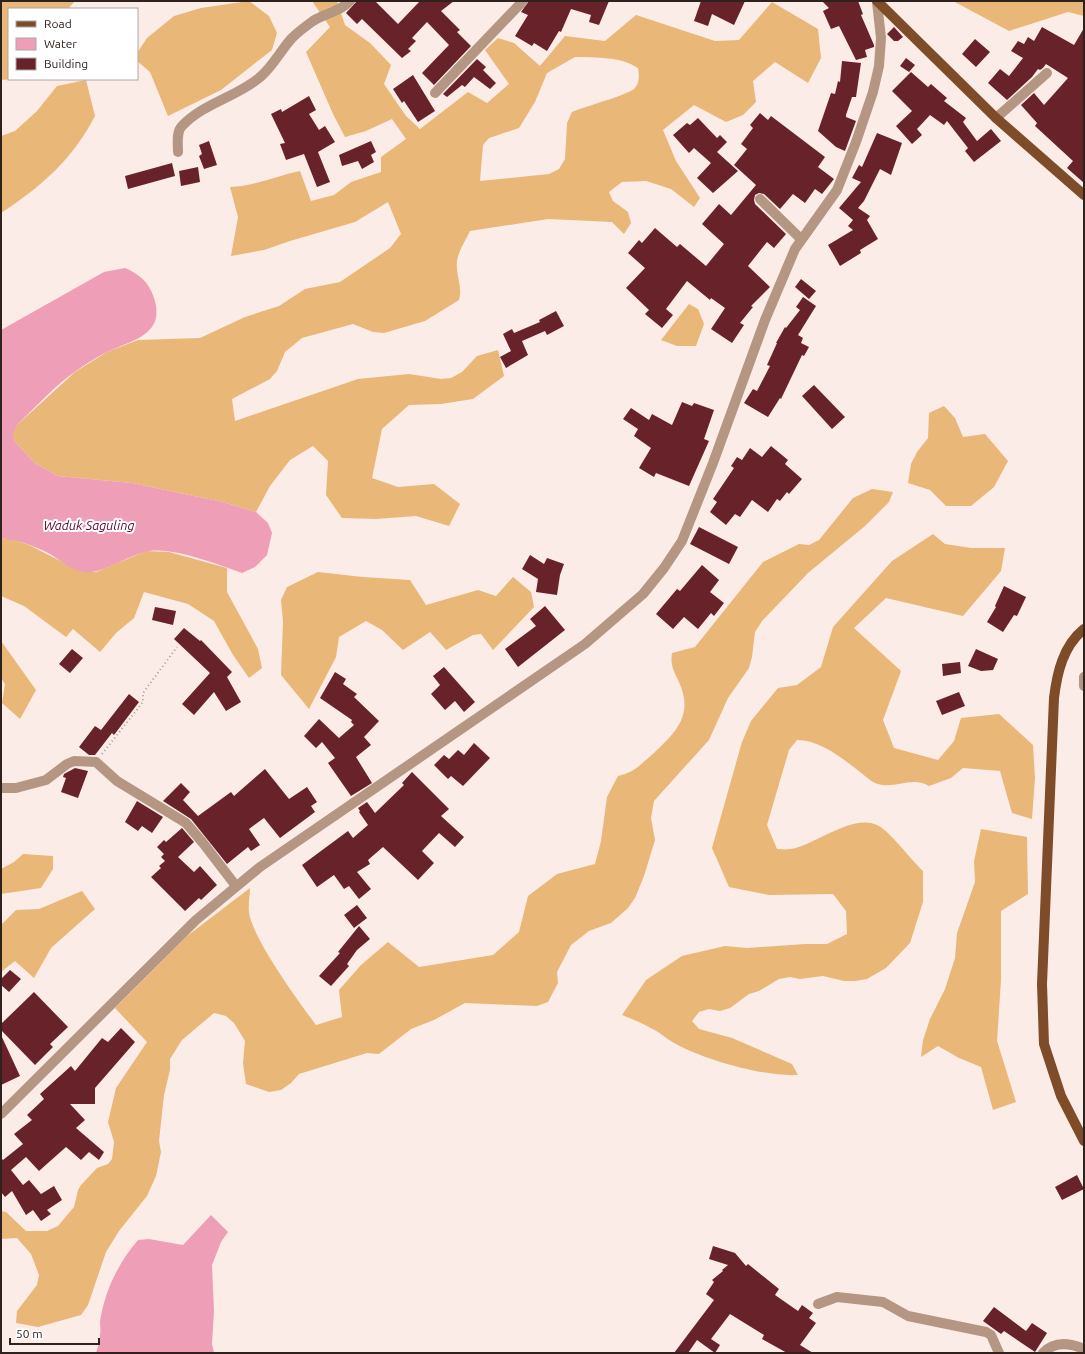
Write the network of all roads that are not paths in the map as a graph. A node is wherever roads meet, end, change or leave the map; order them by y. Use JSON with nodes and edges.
{"nodes":[{"id":1,"x":350,"y":1,"type":"edge"},
{"id":2,"x":523,"y":1,"type":"edge"},
{"id":3,"x":877,"y":1,"type":"edge"},
{"id":4,"x":1047,"y":73,"type":"dead end"},
{"id":5,"x":435,"y":93,"type":"dead end"},
{"id":6,"x":996,"y":118,"type":"junction"},
{"id":7,"x":178,"y":152,"type":"dead end"},
{"id":8,"x":1083,"y":194,"type":"edge"},
{"id":9,"x":760,"y":199,"type":"dead end"},
{"id":10,"x":801,"y":238,"type":"junction"},
{"id":11,"x":1084,"y":629,"type":"edge"},
{"id":12,"x":1084,"y":677,"type":"edge"},
{"id":13,"x":1084,"y":686,"type":"edge"},
{"id":14,"x":1,"y":788,"type":"edge"},
{"id":15,"x":236,"y":886,"type":"junction"},
{"id":16,"x":1,"y":1114,"type":"edge"},
{"id":17,"x":1084,"y":1141,"type":"edge"},
{"id":18,"x":818,"y":1304,"type":"dead end"},
{"id":19,"x":1084,"y":1349,"type":"edge"},
{"id":20,"x":999,"y":1353,"type":"edge"},
{"id":21,"x":1043,"y":1353,"type":"edge"}],
"edges":[{"from":1,"to":7,"type":"street"},
{"from":2,"to":5,"type":"street"},
{"from":3,"to":6,"type":"main road"},
{"from":3,"to":10,"type":"street"},
{"from":4,"to":6,"type":"street"},
{"from":6,"to":8,"type":"main road"},
{"from":9,"to":10,"type":"street"},
{"from":10,"to":15,"type":"street"},
{"from":11,"to":17,"type":"main road"},
{"from":12,"to":13,"type":"street"},
{"from":14,"to":15,"type":"street"},
{"from":15,"to":16,"type":"street"},
{"from":18,"to":20,"type":"street"},
{"from":19,"to":21,"type":"street"}]}
